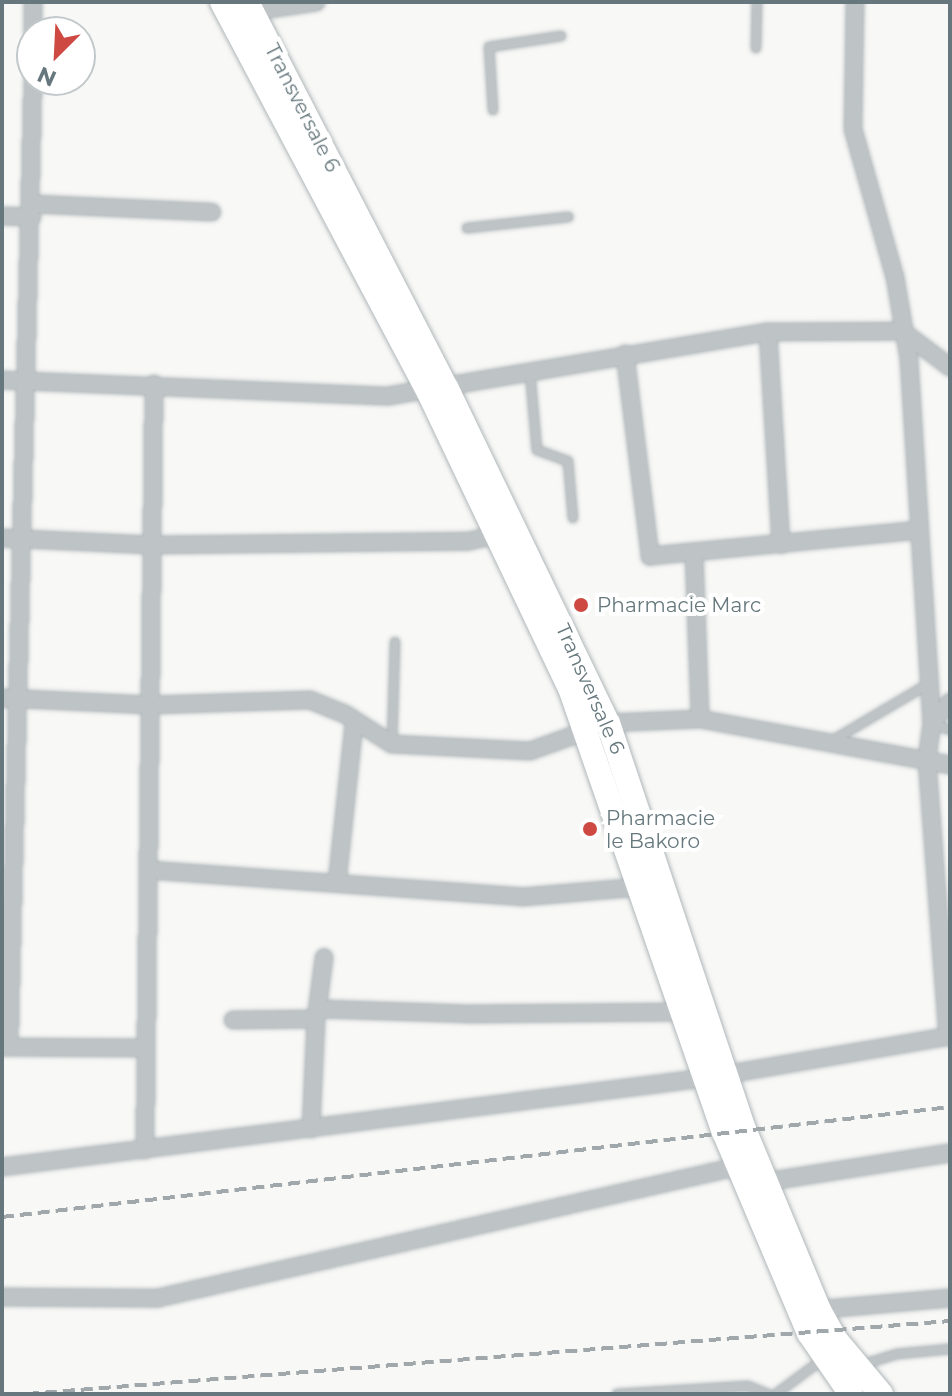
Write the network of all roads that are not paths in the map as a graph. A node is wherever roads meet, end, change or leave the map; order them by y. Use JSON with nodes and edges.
{"nodes":[{"id":1,"x":316,"y":2,"type":"edge"},
{"id":2,"x":757,"y":2,"type":"edge"},
{"id":3,"x":855,"y":2,"type":"edge"},
{"id":4,"x":238,"y":8,"type":"edge"},
{"id":5,"x":561,"y":36,"type":"dead end"},
{"id":6,"x":756,"y":48,"type":"dead end"},
{"id":7,"x":33,"y":96,"type":"edge"},
{"id":8,"x":493,"y":110,"type":"dead end"},
{"id":9,"x":32,"y":210,"type":"junction"},
{"id":10,"x":212,"y":212,"type":"dead end"},
{"id":11,"x":2,"y":216,"type":"edge"},
{"id":12,"x":568,"y":217,"type":"dead end"},
{"id":13,"x":467,"y":228,"type":"dead end"},
{"id":14,"x":902,"y":331,"type":"junction"},
{"id":15,"x":768,"y":332,"type":"junction"},
{"id":16,"x":950,"y":344,"type":"edge"},
{"id":17,"x":625,"y":354,"type":"junction"},
{"id":18,"x":934,"y":354,"type":"junction"},
{"id":19,"x":950,"y":367,"type":"edge"},
{"id":20,"x":530,"y":372,"type":"junction"},
{"id":21,"x":2,"y":380,"type":"edge"},
{"id":22,"x":27,"y":380,"type":"junction"},
{"id":23,"x":154,"y":384,"type":"junction"},
{"id":24,"x":438,"y":391,"type":"junction"},
{"id":25,"x":573,"y":518,"type":"dead end"},
{"id":26,"x":918,"y":530,"type":"junction"},
{"id":27,"x":497,"y":535,"type":"junction"},
{"id":28,"x":2,"y":538,"type":"edge"},
{"id":29,"x":22,"y":538,"type":"junction"},
{"id":30,"x":152,"y":545,"type":"junction"},
{"id":31,"x":781,"y":545,"type":"junction"},
{"id":32,"x":694,"y":552,"type":"junction"},
{"id":33,"x":395,"y":642,"type":"dead end"},
{"id":34,"x":929,"y":684,"type":"junction"},
{"id":35,"x":2,"y":698,"type":"edge"},
{"id":36,"x":22,"y":698,"type":"junction"},
{"id":37,"x":950,"y":702,"type":"edge"},
{"id":38,"x":150,"y":705,"type":"junction"},
{"id":39,"x":700,"y":719,"type":"junction"},
{"id":40,"x":354,"y":723,"type":"junction"},
{"id":41,"x":932,"y":723,"type":"junction"},
{"id":42,"x":598,"y":726,"type":"junction"},
{"id":43,"x":950,"y":730,"type":"edge"},
{"id":44,"x":829,"y":742,"type":"junction"},
{"id":45,"x":392,"y":744,"type":"junction"},
{"id":46,"x":927,"y":760,"type":"junction"},
{"id":47,"x":950,"y":765,"type":"edge"},
{"id":48,"x":10,"y":792,"type":"edge"},
{"id":49,"x":148,"y":870,"type":"junction"},
{"id":50,"x":337,"y":883,"type":"junction"},
{"id":51,"x":641,"y":887,"type":"junction"},
{"id":52,"x":324,"y":958,"type":"dead end"},
{"id":53,"x":684,"y":1012,"type":"junction"},
{"id":54,"x":318,"y":1014,"type":"junction"},
{"id":55,"x":233,"y":1020,"type":"dead end"},
{"id":56,"x":949,"y":1036,"type":"edge"},
{"id":57,"x":6,"y":1047,"type":"edge"},
{"id":58,"x":146,"y":1048,"type":"junction"},
{"id":59,"x":715,"y":1077,"type":"junction"},
{"id":60,"x":311,"y":1129,"type":"junction"},
{"id":61,"x":145,"y":1150,"type":"junction"},
{"id":62,"x":950,"y":1153,"type":"edge"},
{"id":63,"x":2,"y":1167,"type":"edge"},
{"id":64,"x":751,"y":1178,"type":"junction"},
{"id":65,"x":2,"y":1297,"type":"edge"},
{"id":66,"x":950,"y":1298,"type":"edge"},
{"id":67,"x":809,"y":1311,"type":"junction"},
{"id":68,"x":950,"y":1349,"type":"edge"},
{"id":69,"x":824,"y":1358,"type":"junction"},
{"id":70,"x":858,"y":1366,"type":"junction"},
{"id":71,"x":617,"y":1394,"type":"edge"},
{"id":72,"x":768,"y":1394,"type":"edge"},
{"id":73,"x":776,"y":1394,"type":"edge"},
{"id":74,"x":851,"y":1394,"type":"edge"},
{"id":75,"x":881,"y":1394,"type":"edge"}],
"edges":[{"from":1,"to":4,"type":"street"},
{"from":2,"to":6,"type":"lane"},
{"from":3,"to":14,"type":"street"},
{"from":4,"to":24,"type":"main road","name":"Transversale 6"},
{"from":5,"to":8,"type":"lane"},
{"from":7,"to":9,"type":"street"},
{"from":9,"to":10,"type":"street"},
{"from":9,"to":11,"type":"street"},
{"from":9,"to":22,"type":"street"},
{"from":12,"to":13,"type":"lane"},
{"from":14,"to":15,"type":"street"},
{"from":14,"to":18,"type":"street"},
{"from":14,"to":26,"type":"street"},
{"from":15,"to":17,"type":"street"},
{"from":15,"to":31,"type":"street"},
{"from":16,"to":18,"type":"street"},
{"from":17,"to":20,"type":"street"},
{"from":17,"to":32,"type":"street"},
{"from":18,"to":19,"type":"street"},
{"from":20,"to":24,"type":"street"},
{"from":20,"to":25,"type":"lane"},
{"from":21,"to":22,"type":"street"},
{"from":22,"to":23,"type":"street"},
{"from":22,"to":29,"type":"street"},
{"from":23,"to":24,"type":"street"},
{"from":23,"to":30,"type":"street"},
{"from":24,"to":27,"type":"main road","name":"Transversale 6"},
{"from":24,"to":42,"type":"main road","name":"Transversale 6"},
{"from":26,"to":31,"type":"street"},
{"from":26,"to":34,"type":"street"},
{"from":27,"to":30,"type":"street"},
{"from":27,"to":42,"type":"main road","name":"Transversale 6"},
{"from":28,"to":29,"type":"street"},
{"from":29,"to":30,"type":"street"},
{"from":29,"to":36,"type":"street"},
{"from":30,"to":38,"type":"street"},
{"from":31,"to":32,"type":"street"},
{"from":32,"to":39,"type":"street"},
{"from":33,"to":45,"type":"lane"},
{"from":34,"to":41,"type":"street"},
{"from":34,"to":44,"type":"lane"},
{"from":35,"to":36,"type":"street"},
{"from":36,"to":38,"type":"street"},
{"from":36,"to":48,"type":"street"},
{"from":37,"to":41,"type":"street"},
{"from":38,"to":40,"type":"street"},
{"from":38,"to":49,"type":"street"},
{"from":39,"to":42,"type":"street"},
{"from":39,"to":44,"type":"street"},
{"from":40,"to":45,"type":"street"},
{"from":40,"to":50,"type":"street"},
{"from":41,"to":43,"type":"lane"},
{"from":41,"to":46,"type":"street"},
{"from":42,"to":45,"type":"street"},
{"from":42,"to":51,"type":"main road","name":"Transversale 6"},
{"from":42,"to":59,"type":"main road","name":"Transversale 6"},
{"from":44,"to":46,"type":"street"},
{"from":46,"to":47,"type":"street"},
{"from":46,"to":56,"type":"street"},
{"from":48,"to":57,"type":"street"},
{"from":49,"to":50,"type":"street"},
{"from":49,"to":58,"type":"street"},
{"from":50,"to":51,"type":"street"},
{"from":51,"to":53,"type":"main road","name":"Transversale 6"},
{"from":52,"to":54,"type":"street"},
{"from":53,"to":54,"type":"street"},
{"from":53,"to":59,"type":"main road","name":"Transversale 6"},
{"from":54,"to":55,"type":"street"},
{"from":54,"to":60,"type":"street"},
{"from":56,"to":59,"type":"street"},
{"from":57,"to":58,"type":"street"},
{"from":58,"to":61,"type":"street"},
{"from":59,"to":60,"type":"street"},
{"from":59,"to":64,"type":"main road","name":"Transversale 6"},
{"from":60,"to":61,"type":"street"},
{"from":61,"to":63,"type":"street"},
{"from":62,"to":64,"type":"street"},
{"from":64,"to":65,"type":"street"},
{"from":64,"to":67,"type":"main road","name":"Transversale 6"},
{"from":66,"to":67,"type":"street"},
{"from":67,"to":69,"type":"main road","name":"Transversale 6"},
{"from":67,"to":70,"type":"main road","name":"Transversale 6"},
{"from":68,"to":70,"type":"lane"},
{"from":69,"to":73,"type":"lane"},
{"from":69,"to":74,"type":"main road","name":"Transversale 6"},
{"from":70,"to":75,"type":"main road","name":"Transversale 6"},
{"from":71,"to":72,"type":"lane"}]}
